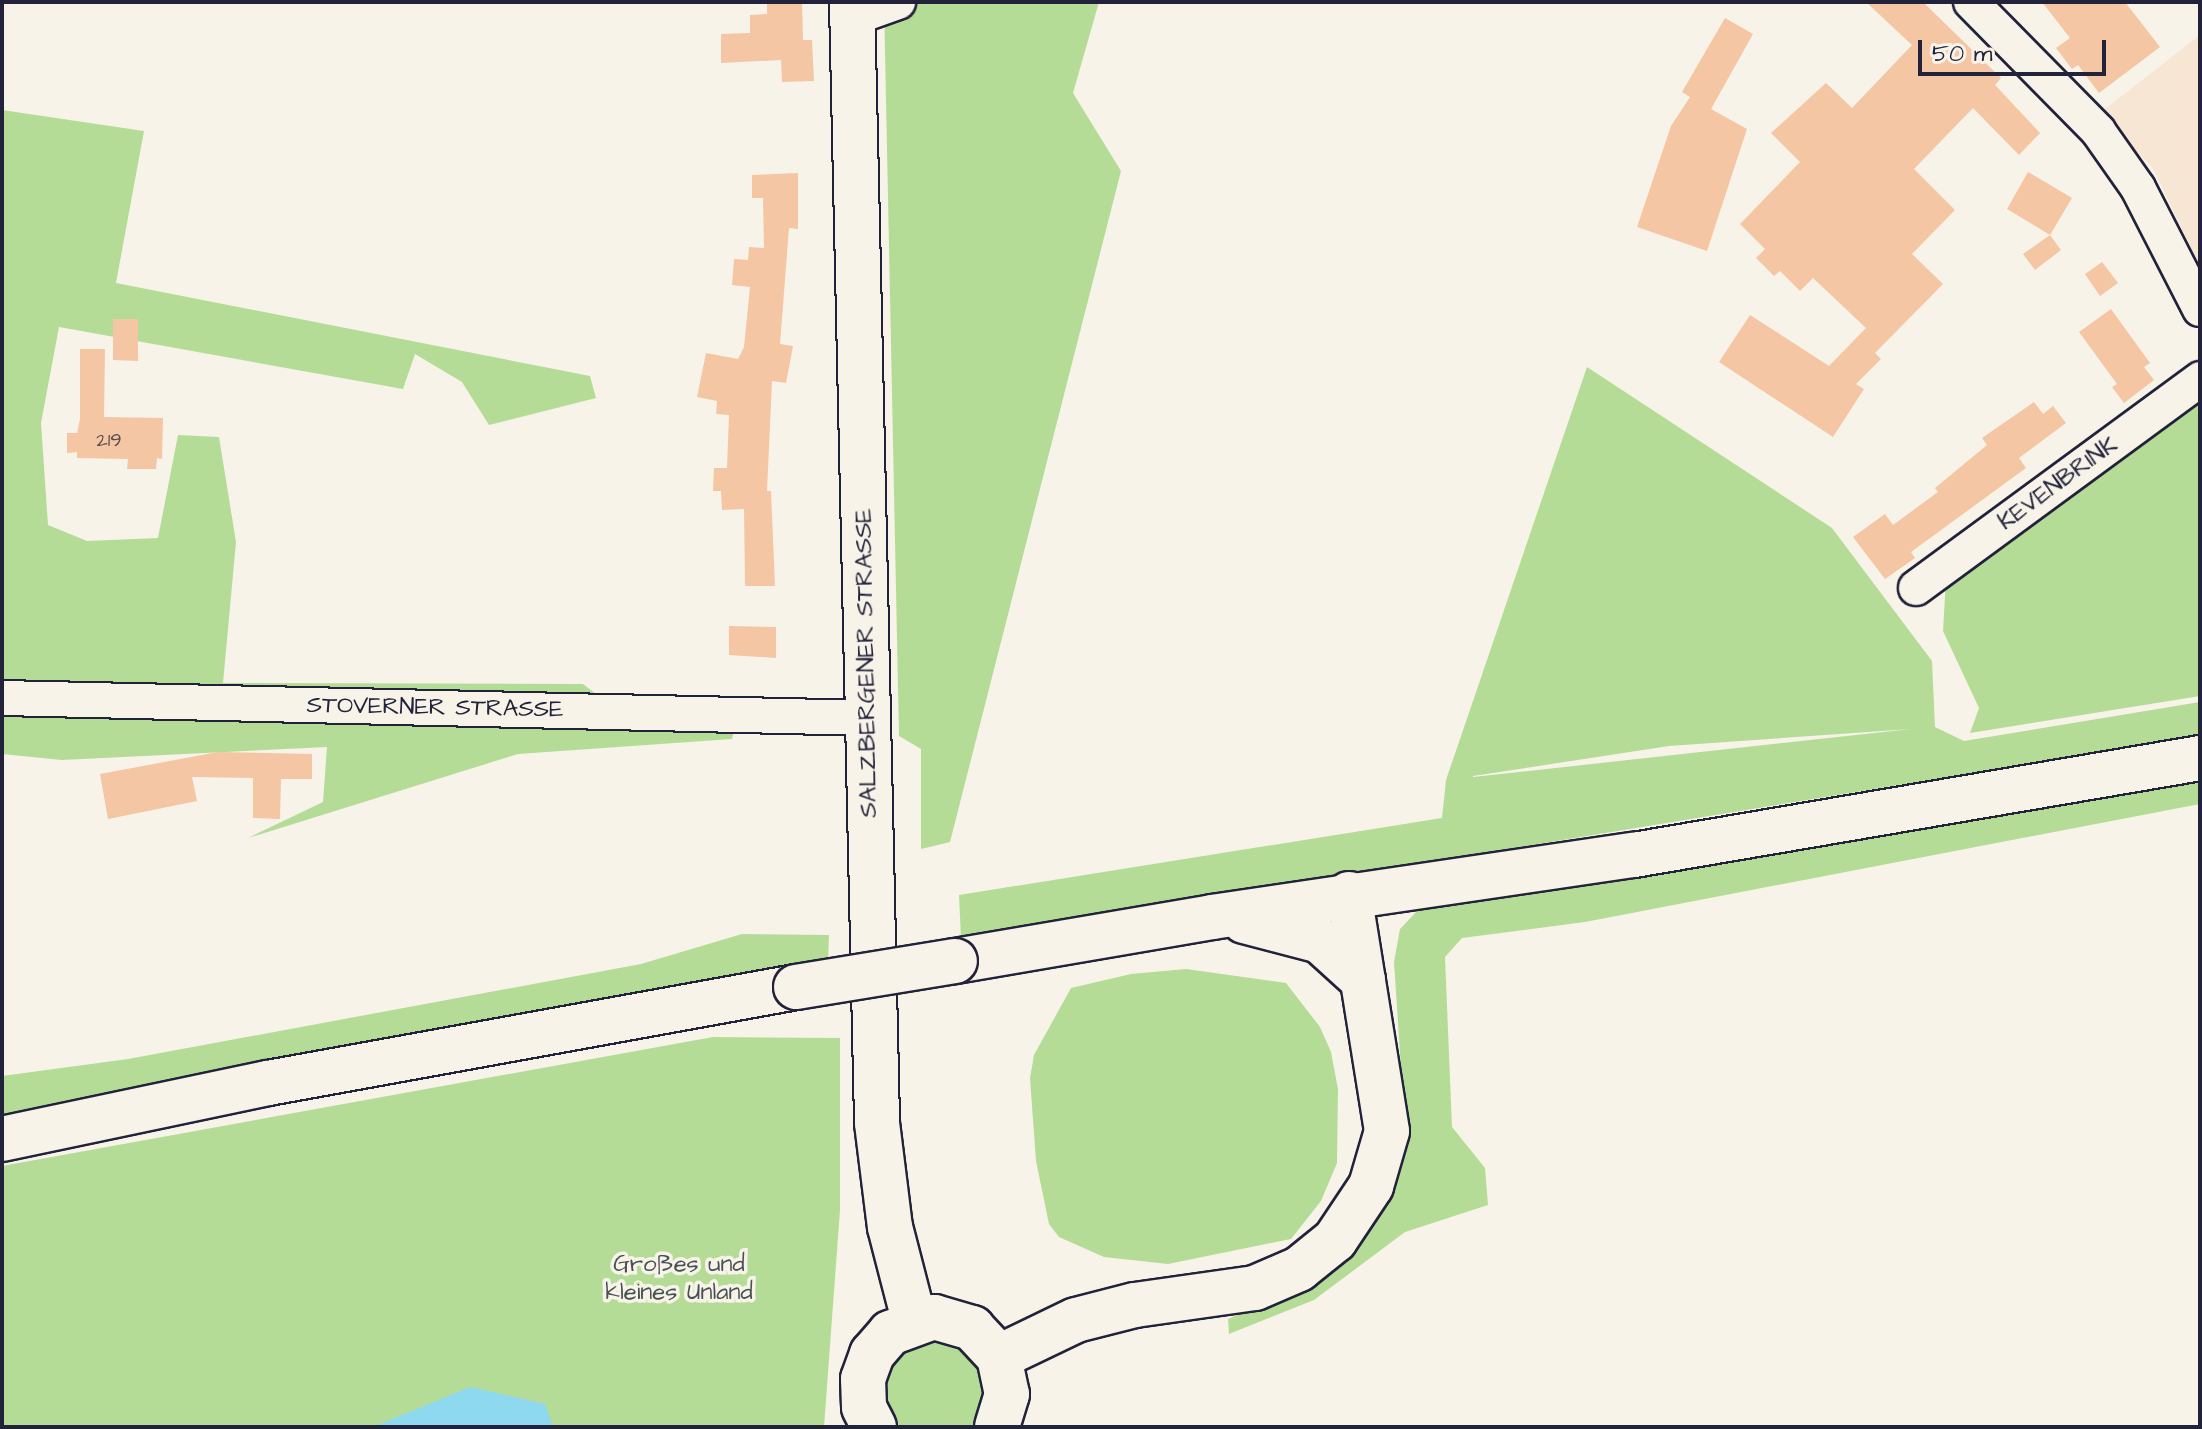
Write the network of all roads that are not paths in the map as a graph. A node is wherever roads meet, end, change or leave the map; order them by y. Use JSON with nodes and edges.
{"nodes":[{"id":1,"x":898,"y":2,"type":"edge"},
{"id":2,"x":1971,"y":2,"type":"edge"},
{"id":3,"x":852,"y":10,"type":"edge"},
{"id":4,"x":2200,"y":309,"type":"edge"},
{"id":5,"x":2200,"y":379,"type":"edge"},
{"id":6,"x":1916,"y":588,"type":"dead end"},
{"id":7,"x":2,"y":698,"type":"edge"},
{"id":8,"x":868,"y":718,"type":"junction"},
{"id":9,"x":2200,"y":758,"type":"edge"},
{"id":10,"x":1349,"y":894,"type":"junction"},
{"id":11,"x":1212,"y":917,"type":"junction"},
{"id":12,"x":1363,"y":980,"type":"junction"},
{"id":13,"x":2,"y":1139,"type":"edge"},
{"id":14,"x":914,"y":1320,"type":"junction"},
{"id":15,"x":999,"y":1357,"type":"junction"},
{"id":16,"x":874,"y":1427,"type":"edge"},
{"id":17,"x":997,"y":1427,"type":"edge"}],
"edges":[{"from":1,"to":3,"type":"street"},
{"from":2,"to":4,"type":"street"},
{"from":3,"to":8,"type":"main road","name":"SALZBERGENER STRASSE"},
{"from":5,"to":6,"type":"street","name":"KEVENBRINK"},
{"from":7,"to":8,"type":"street","name":"STOVERNER STRASSE"},
{"from":8,"to":14,"type":"main road","name":"SALZBERGENER STRASSE"},
{"from":9,"to":10,"type":"main road"},
{"from":10,"to":11,"type":"main road"},
{"from":10,"to":12,"type":"main road"},
{"from":11,"to":12,"type":"main road"},
{"from":11,"to":13,"type":"main road","bridge":true},
{"from":12,"to":15,"type":"main road"},
{"from":14,"to":15,"type":"main road"},
{"from":14,"to":16,"type":"main road"},
{"from":15,"to":17,"type":"main road"}]}
